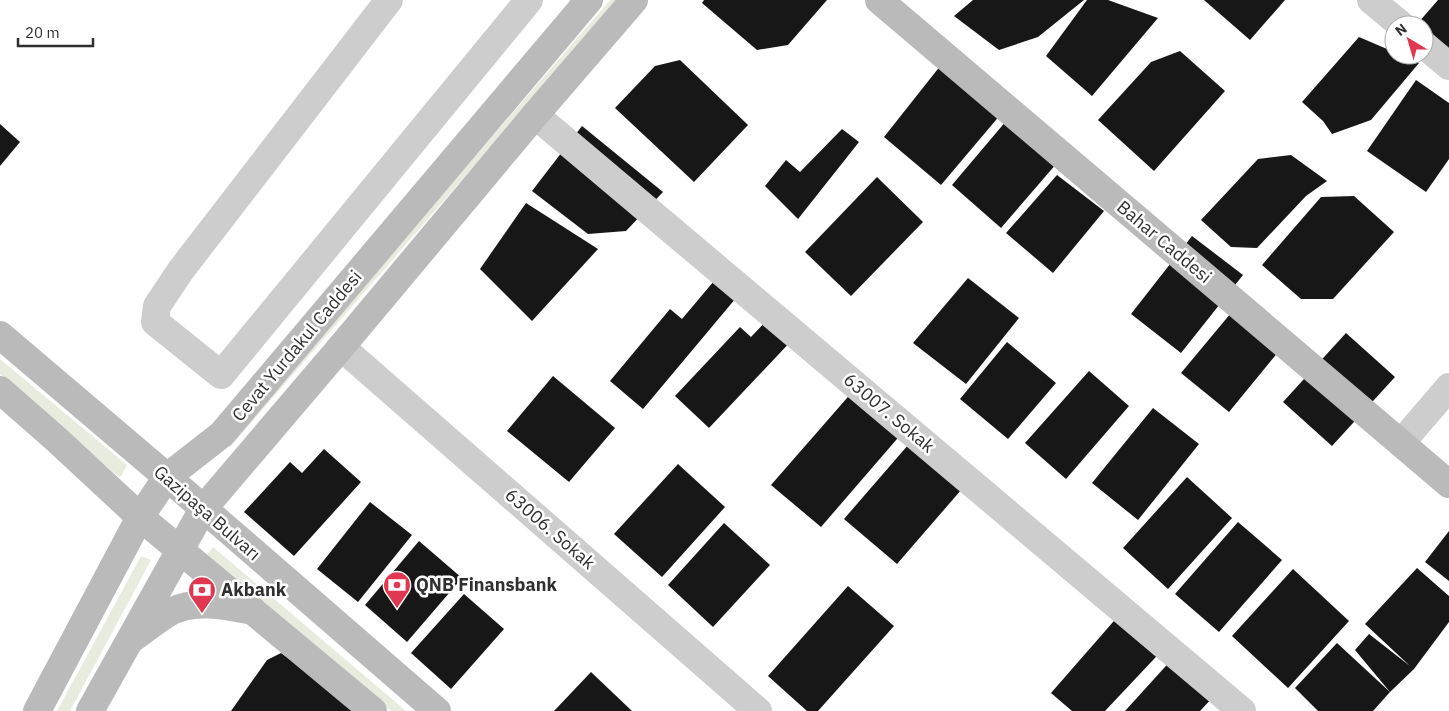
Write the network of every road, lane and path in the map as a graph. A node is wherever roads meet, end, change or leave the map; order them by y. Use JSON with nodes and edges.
{"nodes":[{"id":1,"x":389,"y":0,"type":"edge"},
{"id":2,"x":530,"y":0,"type":"edge"},
{"id":3,"x":589,"y":0,"type":"edge"},
{"id":4,"x":634,"y":0,"type":"edge"},
{"id":5,"x":879,"y":0,"type":"edge"},
{"id":6,"x":1371,"y":0,"type":"edge"},
{"id":7,"x":1389,"y":15,"type":"edge"},
{"id":8,"x":1434,"y":53,"type":"edge"},
{"id":9,"x":1449,"y":66,"type":"edge"},
{"id":10,"x":535,"y":115,"type":"junction"},
{"id":11,"x":0,"y":335,"type":"edge"},
{"id":12,"x":342,"y":347,"type":"junction"},
{"id":13,"x":1449,"y":387,"type":"edge"},
{"id":14,"x":0,"y":390,"type":"edge"},
{"id":15,"x":1401,"y":444,"type":"junction"},
{"id":16,"x":167,"y":477,"type":"junction"},
{"id":17,"x":1449,"y":484,"type":"edge"},
{"id":18,"x":202,"y":509,"type":"junction"},
{"id":19,"x":140,"y":517,"type":"junction"},
{"id":20,"x":179,"y":548,"type":"junction"},
{"id":21,"x":254,"y":611,"type":"junction"},
{"id":22,"x":128,"y":642,"type":"junction"},
{"id":23,"x":38,"y":711,"type":"edge"},
{"id":24,"x":90,"y":711,"type":"edge"},
{"id":25,"x":373,"y":711,"type":"edge"},
{"id":26,"x":436,"y":711,"type":"edge"},
{"id":27,"x":758,"y":711,"type":"edge"},
{"id":28,"x":1242,"y":711,"type":"edge"}],
"edges":[{"from":1,"to":2,"type":"street"},
{"from":3,"to":16,"type":"main road","name":"Cevat Yurdakul Caddesi"},
{"from":4,"to":10,"type":"main road","name":"Cevat Yurdakul Caddesi"},
{"from":5,"to":15,"type":"main road","name":"Bahar Caddesi"},
{"from":6,"to":7,"type":"street"},
{"from":8,"to":9,"type":"street"},
{"from":10,"to":12,"type":"main road","name":"Cevat Yurdakul Caddesi"},
{"from":10,"to":28,"type":"street","name":"63007. Sokak"},
{"from":11,"to":16,"type":"main road","name":"Gazipaşa Bulvarı"},
{"from":12,"to":18,"type":"main road","name":"Cevat Yurdakul Caddesi"},
{"from":12,"to":27,"type":"street","name":"63006. Sokak"},
{"from":13,"to":15,"type":"street"},
{"from":14,"to":19,"type":"main road"},
{"from":15,"to":17,"type":"main road","name":"Bahar Caddesi"},
{"from":16,"to":18,"type":"main road","name":"Gazipaşa Bulvarı"},
{"from":16,"to":19,"type":"main road","name":"Cevat Yurdakul Caddesi"},
{"from":18,"to":20,"type":"main road","name":"Cevat Yurdakul Caddesi"},
{"from":18,"to":26,"type":"main road","name":"Gazipaşa Bulvarı"},
{"from":19,"to":20,"type":"main road"},
{"from":19,"to":23,"type":"main road","name":"Cevat Yurdakul Caddesi"},
{"from":20,"to":21,"type":"main road"},
{"from":20,"to":22,"type":"main road","name":"Cevat Yurdakul Caddesi"},
{"from":21,"to":22,"type":"main road"},
{"from":21,"to":25,"type":"main road"},
{"from":22,"to":24,"type":"main road","name":"Cevat Yurdakul Caddesi"}]}
